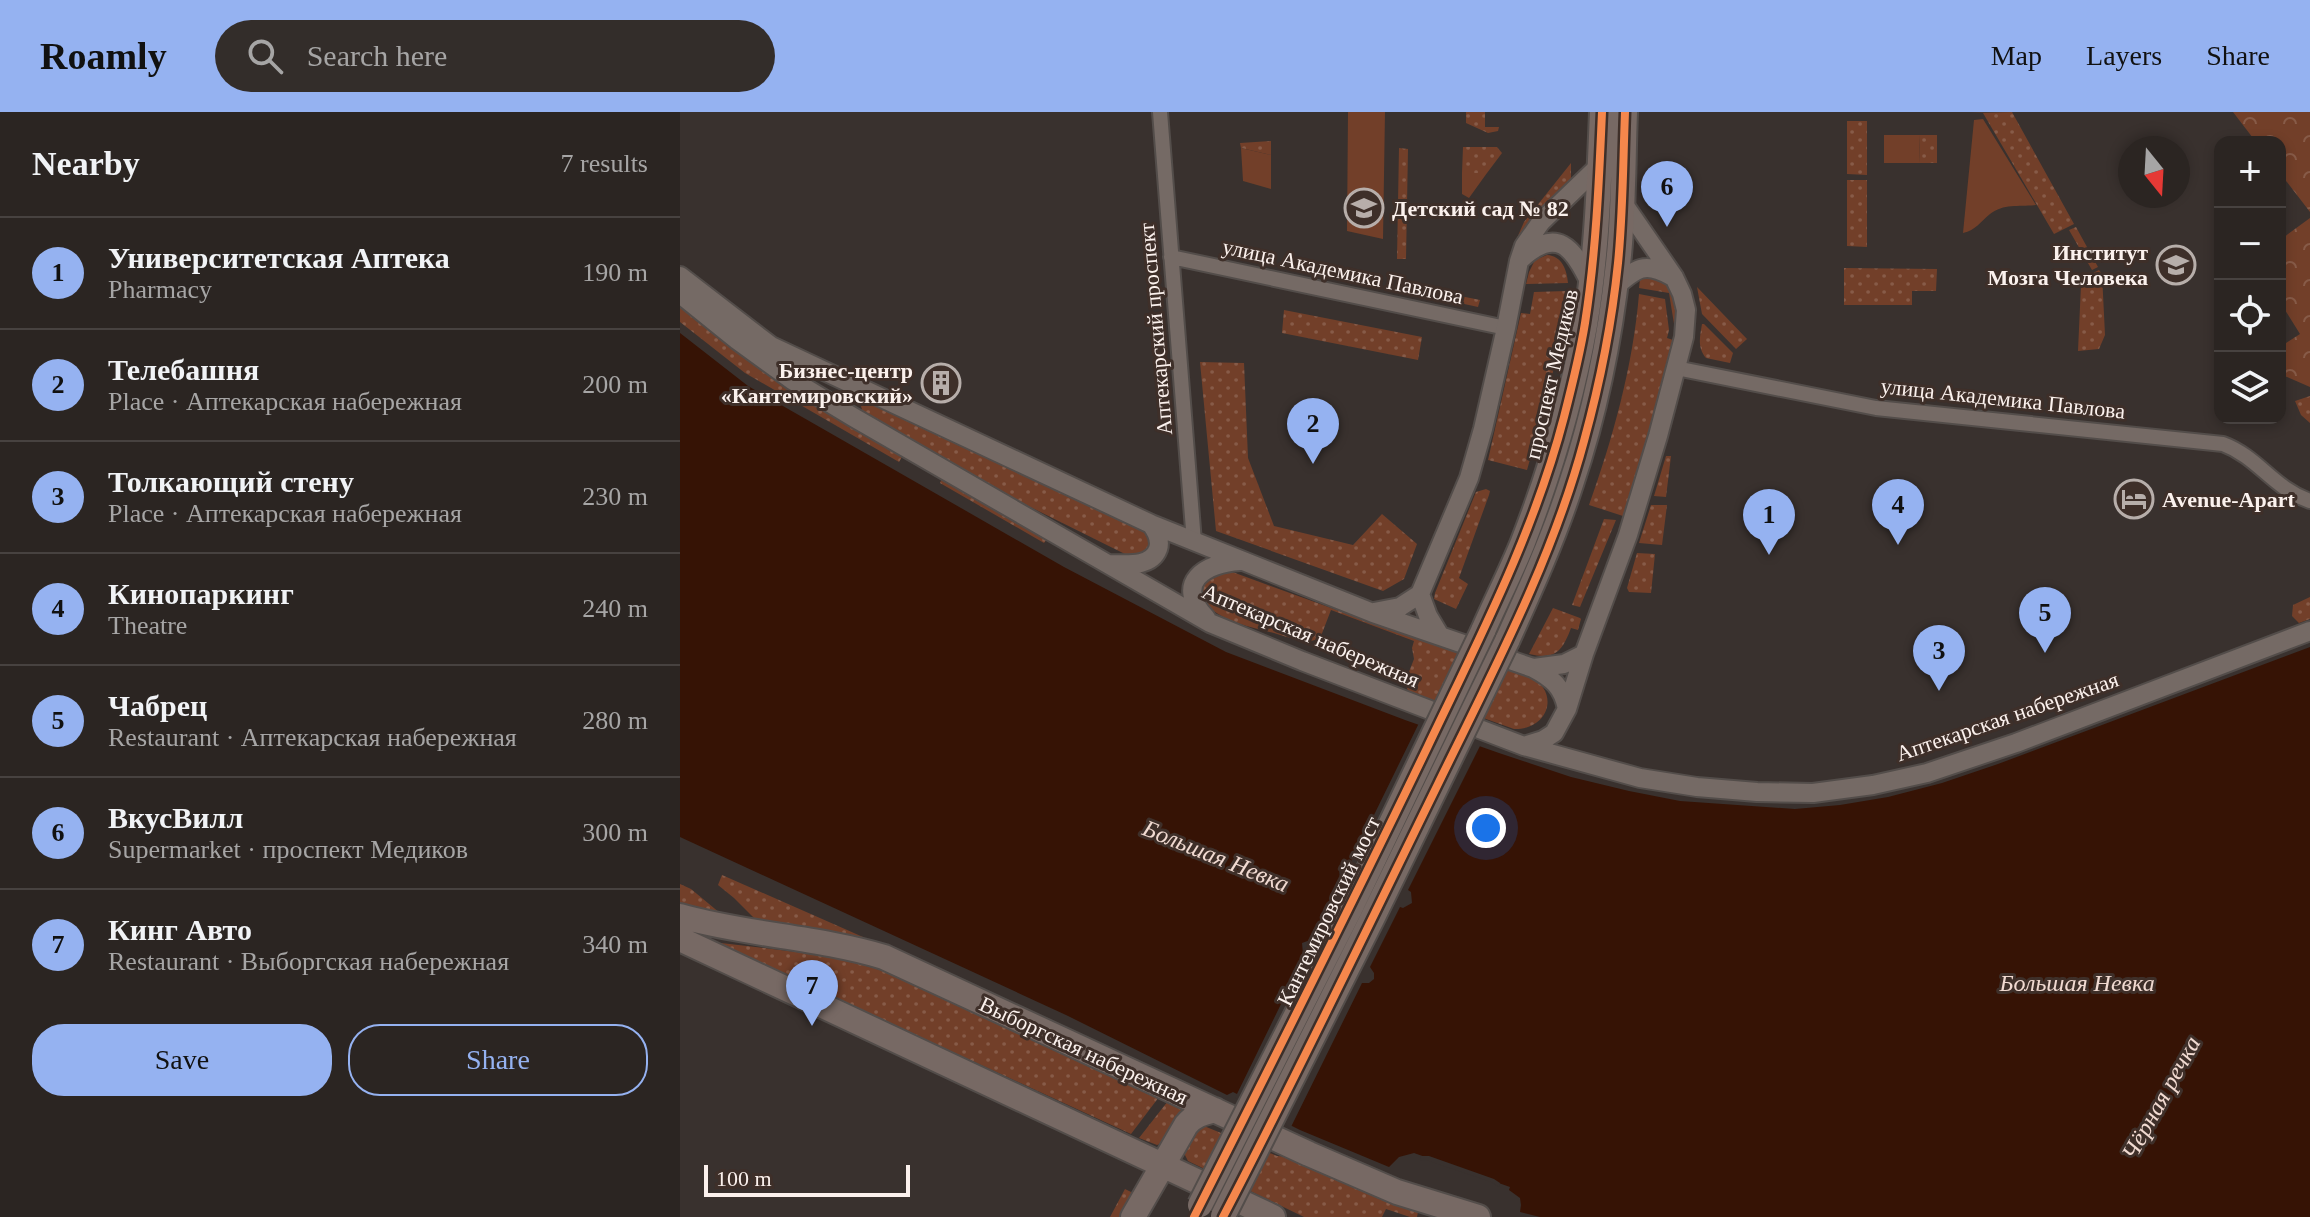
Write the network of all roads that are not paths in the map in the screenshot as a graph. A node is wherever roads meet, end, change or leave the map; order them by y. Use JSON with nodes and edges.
{"nodes":[{"id":1,"x":1160,"y":112,"type":"edge"},
{"id":2,"x":1602,"y":112,"type":"edge"},
{"id":3,"x":1625,"y":112,"type":"edge"},
{"id":4,"x":1599,"y":166,"type":"junction"},
{"id":5,"x":1621,"y":200,"type":"junction"},
{"id":6,"x":1171,"y":257,"type":"junction"},
{"id":7,"x":1519,"y":261,"type":"junction"},
{"id":8,"x":680,"y":276,"type":"edge"},
{"id":9,"x":1674,"y":277,"type":"junction"},
{"id":10,"x":1590,"y":283,"type":"junction"},
{"id":11,"x":1615,"y":287,"type":"junction"},
{"id":12,"x":680,"y":294,"type":"edge"},
{"id":13,"x":1506,"y":328,"type":"junction"},
{"id":14,"x":1676,"y":368,"type":"junction"},
{"id":15,"x":866,"y":391,"type":"junction"},
{"id":16,"x":853,"y":417,"type":"junction"},
{"id":17,"x":2310,"y":501,"type":"edge"},
{"id":18,"x":1151,"y":524,"type":"junction"},
{"id":19,"x":1194,"y":542,"type":"junction"},
{"id":20,"x":1242,"y":561,"type":"junction"},
{"id":21,"x":1147,"y":562,"type":"junction"},
{"id":22,"x":1106,"y":564,"type":"junction"},
{"id":23,"x":1192,"y":587,"type":"junction"},
{"id":24,"x":1420,"y":594,"type":"junction"},
{"id":25,"x":1373,"y":613,"type":"junction"},
{"id":26,"x":1210,"y":623,"type":"junction"},
{"id":27,"x":1483,"y":631,"type":"joint"},
{"id":28,"x":2310,"y":631,"type":"edge"},
{"id":29,"x":1440,"y":636,"type":"junction"},
{"id":30,"x":1507,"y":641,"type":"joint"},
{"id":31,"x":1584,"y":654,"type":"junction"},
{"id":32,"x":1533,"y":668,"type":"junction"},
{"id":33,"x":1567,"y":709,"type":"junction"},
{"id":34,"x":1524,"y":746,"type":"junction"},
{"id":35,"x":680,"y":916,"type":"edge"},
{"id":36,"x":680,"y":939,"type":"edge"},
{"id":37,"x":1215,"y":1110,"type":"junction"},
{"id":38,"x":1163,"y":1164,"type":"junction"},
{"id":39,"x":1197,"y":1211,"type":"edge"},
{"id":40,"x":1133,"y":1217,"type":"edge"},
{"id":41,"x":1223,"y":1217,"type":"edge"},
{"id":42,"x":1273,"y":1217,"type":"edge"},
{"id":43,"x":1478,"y":1217,"type":"edge"}],
"edges":[{"from":1,"to":6,"type":"street","name":"Аптекарский проспект"},
{"from":2,"to":4,"type":"main road","name":"проспект Медиков"},
{"from":3,"to":5,"type":"main road","name":"проспект Медиков"},
{"from":4,"to":7,"type":"street"},
{"from":4,"to":10,"type":"main road","name":"проспект Медиков"},
{"from":5,"to":9,"type":"street"},
{"from":5,"to":11,"type":"main road","name":"проспект Медиков"},
{"from":6,"to":13,"type":"street","name":"улица Академика Павлова"},
{"from":6,"to":19,"type":"street","name":"Аптекарский проспект"},
{"from":7,"to":10,"type":"street"},
{"from":7,"to":13,"type":"street"},
{"from":8,"to":15,"type":"street","name":"Аптекарская набережная"},
{"from":9,"to":11,"type":"street"},
{"from":9,"to":14,"type":"street"},
{"from":10,"to":27,"type":"main road","name":"проспект Медиков"},
{"from":11,"to":30,"type":"main road","name":"проспект Медиков"},
{"from":12,"to":16,"type":"street","name":"Аптекарская набережная"},
{"from":13,"to":24,"type":"street"},
{"from":14,"to":17,"type":"street","name":"улица Академика Павлова"},
{"from":14,"to":31,"type":"street"},
{"from":15,"to":16,"type":"street"},
{"from":15,"to":18,"type":"street","name":"Аптекарская набережная"},
{"from":16,"to":22,"type":"street","name":"Аптекарская набережная"},
{"from":18,"to":19,"type":"street","name":"Аптекарская набережная"},
{"from":18,"to":21,"type":"street"},
{"from":19,"to":20,"type":"street","name":"Аптекарская набережная"},
{"from":19,"to":21,"type":"street"},
{"from":19,"to":23,"type":"street"},
{"from":20,"to":23,"type":"street"},
{"from":20,"to":25,"type":"street","name":"Аптекарская набережная"},
{"from":21,"to":22,"type":"street"},
{"from":22,"to":26,"type":"street","name":"Аптекарская набережная"},
{"from":23,"to":26,"type":"street"},
{"from":24,"to":25,"type":"street"},
{"from":24,"to":29,"type":"street"},
{"from":25,"to":29,"type":"street","name":"Аптекарская набережная"},
{"from":26,"to":34,"type":"street","name":"Аптекарская набережная"},
{"from":27,"to":39,"type":"main road","name":"Кантемировский мост","bridge":true},
{"from":28,"to":34,"type":"street","name":"Аптекарская набережная"},
{"from":29,"to":32,"type":"street","name":"Аптекарская набережная"},
{"from":30,"to":41,"type":"main road","name":"Кантемировский мост","bridge":true},
{"from":31,"to":32,"type":"street"},
{"from":31,"to":33,"type":"street"},
{"from":32,"to":33,"type":"street"},
{"from":33,"to":34,"type":"street"},
{"from":35,"to":37,"type":"main road","name":"Выборгская набережная"},
{"from":36,"to":38,"type":"main road"},
{"from":37,"to":38,"type":"main road"},
{"from":37,"to":43,"type":"main road","name":"Выборгская набережная"},
{"from":38,"to":40,"type":"main road"},
{"from":38,"to":42,"type":"main road"}]}
